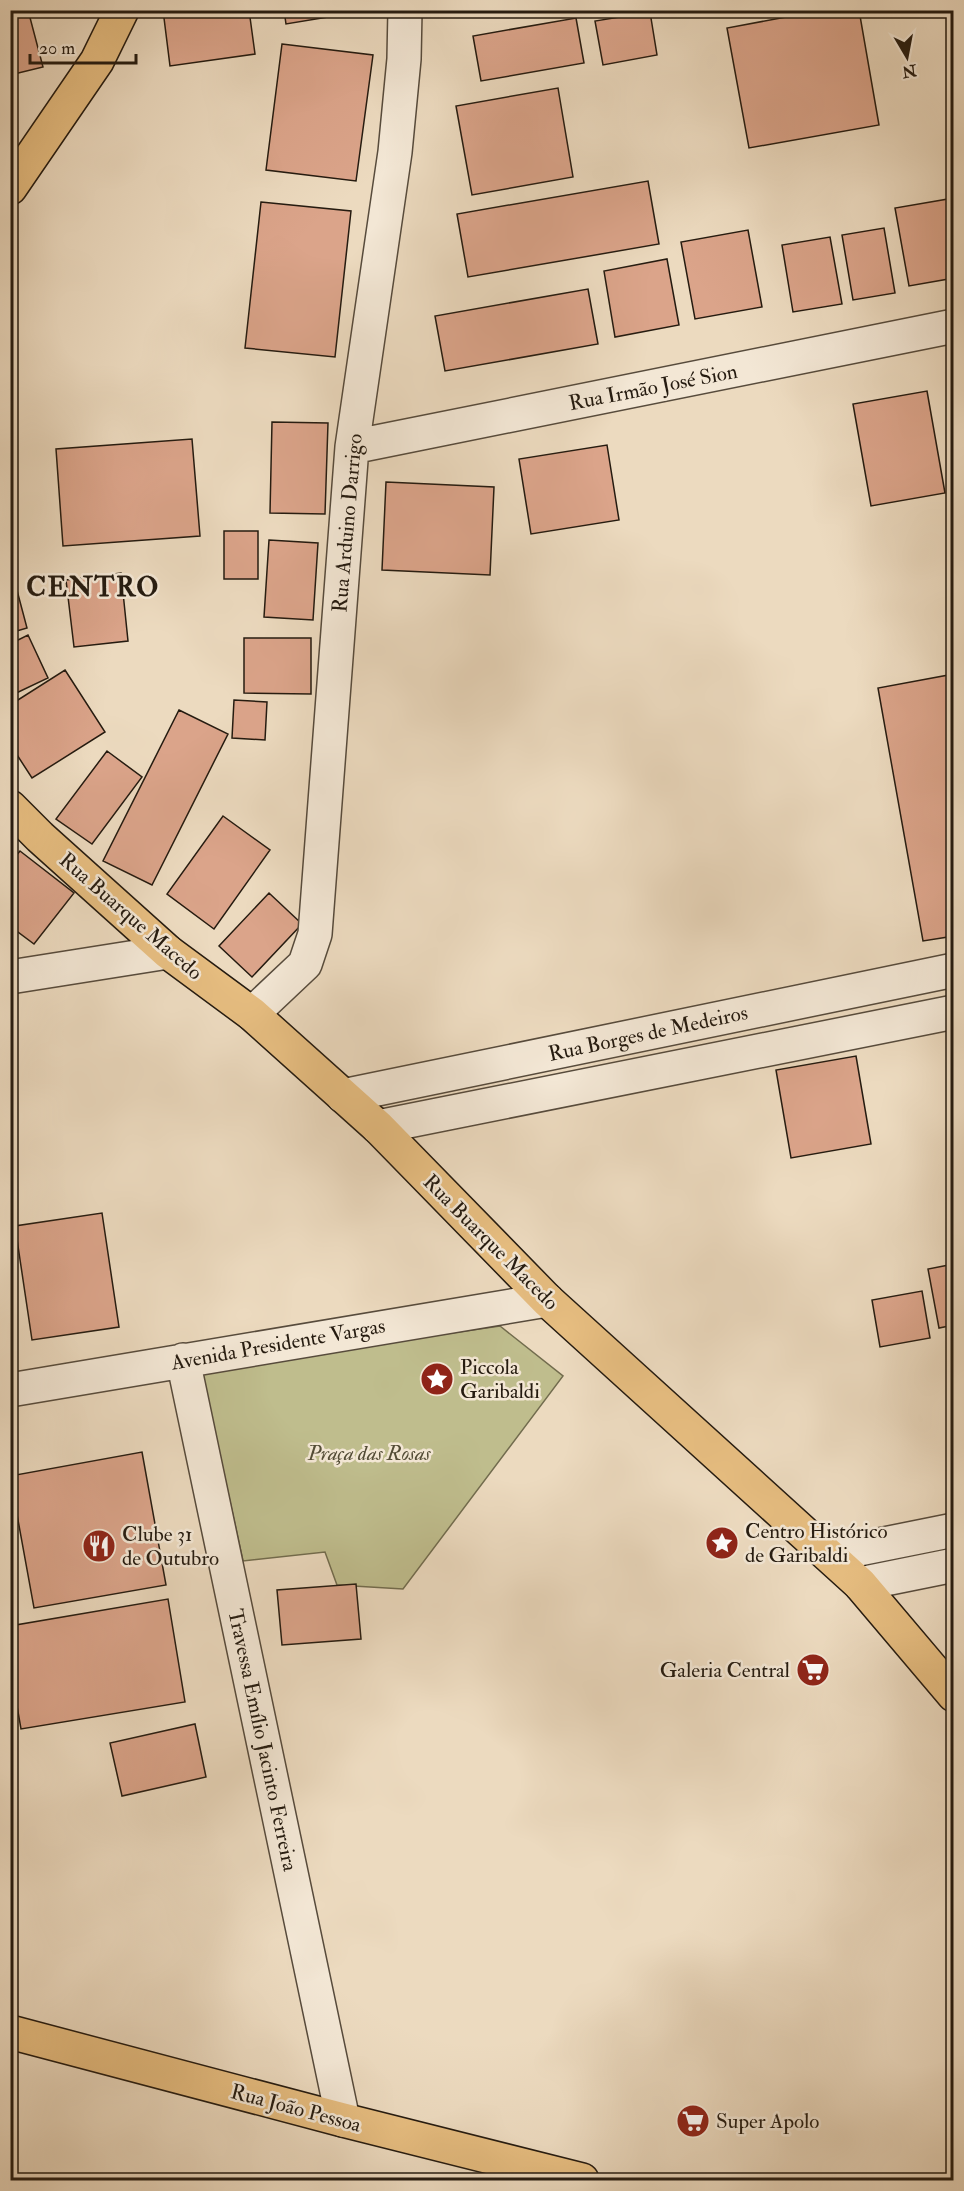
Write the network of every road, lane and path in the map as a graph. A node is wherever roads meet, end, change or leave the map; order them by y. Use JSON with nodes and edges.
{"nodes":[{"id":1,"x":122,"y":10,"type":"edge"},
{"id":2,"x":405,"y":10,"type":"edge"},
{"id":3,"x":10,"y":188,"type":"edge"},
{"id":4,"x":954,"y":326,"type":"edge"},
{"id":5,"x":352,"y":447,"type":"junction"},
{"id":6,"x":10,"y":807,"type":"edge"},
{"id":7,"x":168,"y":952,"type":"junction"},
{"id":8,"x":954,"y":970,"type":"edge"},
{"id":9,"x":10,"y":977,"type":"edge"},
{"id":10,"x":954,"y":1012,"type":"edge"},
{"id":11,"x":252,"y":1014,"type":"junction"},
{"id":12,"x":343,"y":1096,"type":"junction"},
{"id":13,"x":378,"y":1127,"type":"junction"},
{"id":14,"x":547,"y":1300,"type":"junction"},
{"id":15,"x":183,"y":1360,"type":"junction"},
{"id":16,"x":10,"y":1390,"type":"edge"},
{"id":17,"x":954,"y":1530,"type":"edge"},
{"id":18,"x":829,"y":1555,"type":"junction"},
{"id":19,"x":954,"y":1565,"type":"edge"},
{"id":20,"x":860,"y":1584,"type":"junction"},
{"id":21,"x":954,"y":1695,"type":"edge"},
{"id":22,"x":10,"y":2032,"type":"edge"},
{"id":23,"x":343,"y":2120,"type":"junction"},
{"id":24,"x":582,"y":2181,"type":"edge"}],
"edges":[{"from":1,"to":3,"type":"main road"},
{"from":2,"to":5,"type":"street","name":"Rua Arduino Darrigo"},
{"from":4,"to":5,"type":"street","name":"Rua Irmão José Sion"},
{"from":5,"to":11,"type":"street","name":"Rua Arduino Darrigo"},
{"from":6,"to":7,"type":"main road","name":"Rua Buarque Macedo"},
{"from":7,"to":9,"type":"street"},
{"from":7,"to":11,"type":"main road","name":"Rua Buarque Macedo"},
{"from":8,"to":12,"type":"street","name":"Rua Borges de Medeiros"},
{"from":10,"to":13,"type":"street","name":"Rua Borges de Medeiros"},
{"from":11,"to":12,"type":"main road","name":"Rua Buarque Macedo"},
{"from":12,"to":13,"type":"main road","name":"Rua Buarque Macedo"},
{"from":13,"to":14,"type":"main road","name":"Rua Buarque Macedo"},
{"from":14,"to":15,"type":"street","name":"Avenida Presidente Vargas"},
{"from":14,"to":18,"type":"main road","name":"Rua Buarque Macedo"},
{"from":15,"to":16,"type":"street","name":"Avenida Presidente Vargas"},
{"from":15,"to":23,"type":"street","name":"Travessa Emílio Jacinto Ferreira"},
{"from":17,"to":18,"type":"street"},
{"from":18,"to":20,"type":"main road","name":"Rua Buarque Macedo"},
{"from":19,"to":20,"type":"street"},
{"from":20,"to":21,"type":"main road","name":"Rua Buarque Macedo"},
{"from":22,"to":23,"type":"main road","name":"Rua João Pessoa"},
{"from":23,"to":24,"type":"main road","name":"Rua João Pessoa"}]}
